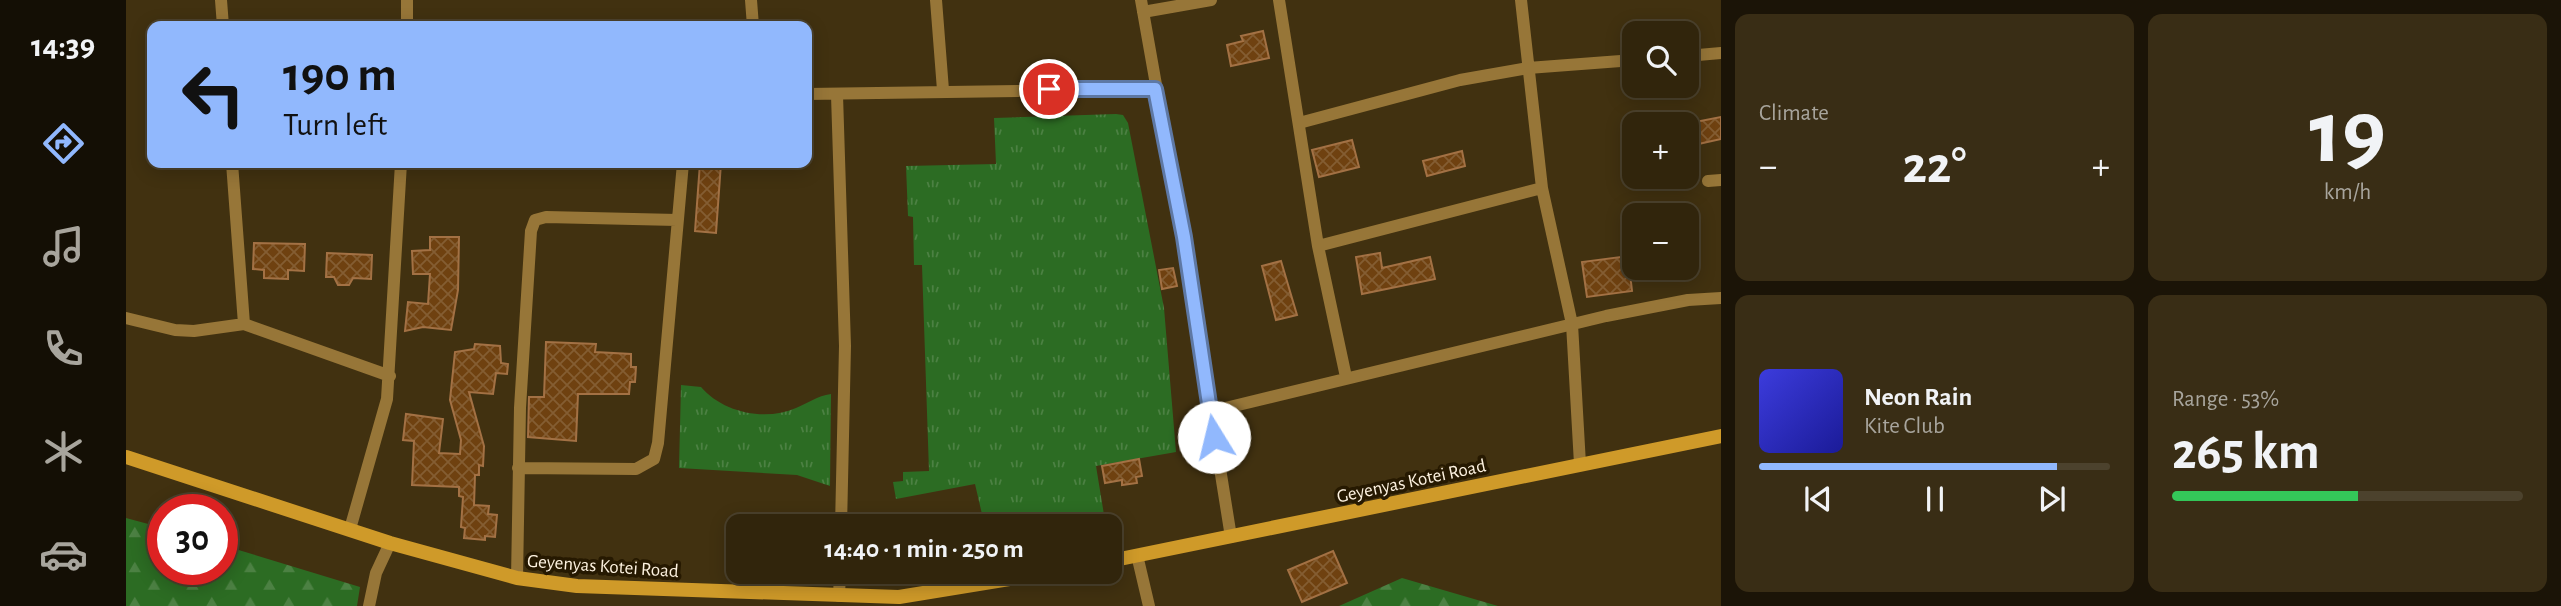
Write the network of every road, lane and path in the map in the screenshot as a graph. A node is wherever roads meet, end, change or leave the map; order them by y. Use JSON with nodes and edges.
{"nodes":[{"id":1,"x":221,"y":0,"type":"edge"},
{"id":2,"x":407,"y":0,"type":"edge"},
{"id":3,"x":751,"y":0,"type":"edge"},
{"id":4,"x":936,"y":0,"type":"edge"},
{"id":5,"x":1212,"y":0,"type":"edge"},
{"id":6,"x":1279,"y":0,"type":"edge"},
{"id":7,"x":1521,"y":0,"type":"edge"},
{"id":8,"x":1142,"y":6,"type":"edge"},
{"id":9,"x":223,"y":21,"type":"edge"},
{"id":10,"x":407,"y":21,"type":"edge"},
{"id":11,"x":753,"y":21,"type":"edge"},
{"id":12,"x":1721,"y":53,"type":"edge"},
{"id":13,"x":1699,"y":55,"type":"edge"},
{"id":14,"x":1622,"y":61,"type":"edge"},
{"id":15,"x":1528,"y":68,"type":"junction"},
{"id":16,"x":1155,"y":89,"type":"junction"},
{"id":17,"x":943,"y":90,"type":"junction"},
{"id":18,"x":812,"y":93,"type":"edge"},
{"id":19,"x":837,"y":95,"type":"junction"},
{"id":20,"x":1299,"y":124,"type":"junction"},
{"id":21,"x":232,"y":168,"type":"edge"},
{"id":22,"x":401,"y":168,"type":"edge"},
{"id":23,"x":682,"y":168,"type":"edge"},
{"id":24,"x":1542,"y":188,"type":"junction"},
{"id":25,"x":677,"y":220,"type":"junction"},
{"id":26,"x":1318,"y":246,"type":"junction"},
{"id":27,"x":1721,"y":298,"type":"edge"},
{"id":28,"x":126,"y":318,"type":"edge"},
{"id":29,"x":244,"y":324,"type":"junction"},
{"id":30,"x":1572,"y":324,"type":"junction"},
{"id":31,"x":390,"y":376,"type":"junction"},
{"id":32,"x":1346,"y":377,"type":"junction"},
{"id":33,"x":1209,"y":412,"type":"junction"},
{"id":34,"x":1721,"y":436,"type":"edge"},
{"id":35,"x":126,"y":457,"type":"edge"},
{"id":36,"x":1580,"y":464,"type":"junction"},
{"id":37,"x":518,"y":468,"type":"junction"},
{"id":38,"x":841,"y":514,"type":"edge"},
{"id":39,"x":350,"y":529,"type":"junction"},
{"id":40,"x":1231,"y":537,"type":"junction"},
{"id":41,"x":390,"y":542,"type":"junction"},
{"id":42,"x":1137,"y":555,"type":"junction"},
{"id":43,"x":1122,"y":558,"type":"edge"},
{"id":44,"x":517,"y":578,"type":"junction"},
{"id":45,"x":840,"y":584,"type":"edge"},
{"id":46,"x":979,"y":584,"type":"edge"},
{"id":47,"x":839,"y":596,"type":"junction"},
{"id":48,"x":369,"y":606,"type":"edge"},
{"id":49,"x":1149,"y":606,"type":"edge"}],
"edges":[{"from":1,"to":9,"type":"street"},
{"from":2,"to":10,"type":"street"},
{"from":3,"to":11,"type":"street"},
{"from":4,"to":17,"type":"street"},
{"from":5,"to":8,"type":"street"},
{"from":6,"to":20,"type":"street"},
{"from":7,"to":15,"type":"street"},
{"from":8,"to":16,"type":"street"},
{"from":12,"to":13,"type":"street"},
{"from":14,"to":15,"type":"street"},
{"from":15,"to":20,"type":"street"},
{"from":15,"to":24,"type":"street"},
{"from":16,"to":17,"type":"street"},
{"from":16,"to":33,"type":"street"},
{"from":17,"to":19,"type":"street"},
{"from":18,"to":19,"type":"street"},
{"from":19,"to":38,"type":"street"},
{"from":20,"to":26,"type":"street"},
{"from":21,"to":29,"type":"street"},
{"from":22,"to":31,"type":"street"},
{"from":23,"to":25,"type":"street"},
{"from":24,"to":26,"type":"street"},
{"from":24,"to":30,"type":"street"},
{"from":25,"to":37,"type":"street"},
{"from":25,"to":37,"type":"street"},
{"from":26,"to":32,"type":"street"},
{"from":27,"to":30,"type":"street"},
{"from":28,"to":29,"type":"street"},
{"from":29,"to":31,"type":"street"},
{"from":30,"to":32,"type":"street"},
{"from":30,"to":36,"type":"street"},
{"from":31,"to":39,"type":"street"},
{"from":32,"to":33,"type":"street"},
{"from":33,"to":40,"type":"street"},
{"from":34,"to":36,"type":"street","name":"Geyenyas Kotei Road"},
{"from":35,"to":39,"type":"street","name":"Geyenyas Kotei Road"},
{"from":36,"to":40,"type":"street","name":"Geyenyas Kotei Road"},
{"from":37,"to":44,"type":"street"},
{"from":39,"to":41,"type":"street","name":"Geyenyas Kotei Road"},
{"from":40,"to":42,"type":"street","name":"Geyenyas Kotei Road"},
{"from":41,"to":44,"type":"street","name":"Geyenyas Kotei Road"},
{"from":41,"to":48,"type":"street"},
{"from":42,"to":43,"type":"street","name":"Geyenyas Kotei Road"},
{"from":42,"to":49,"type":"street"},
{"from":44,"to":47,"type":"street","name":"Geyenyas Kotei Road"},
{"from":45,"to":47,"type":"street"},
{"from":46,"to":47,"type":"street","name":"Geyenyas Kotei Road"}]}
